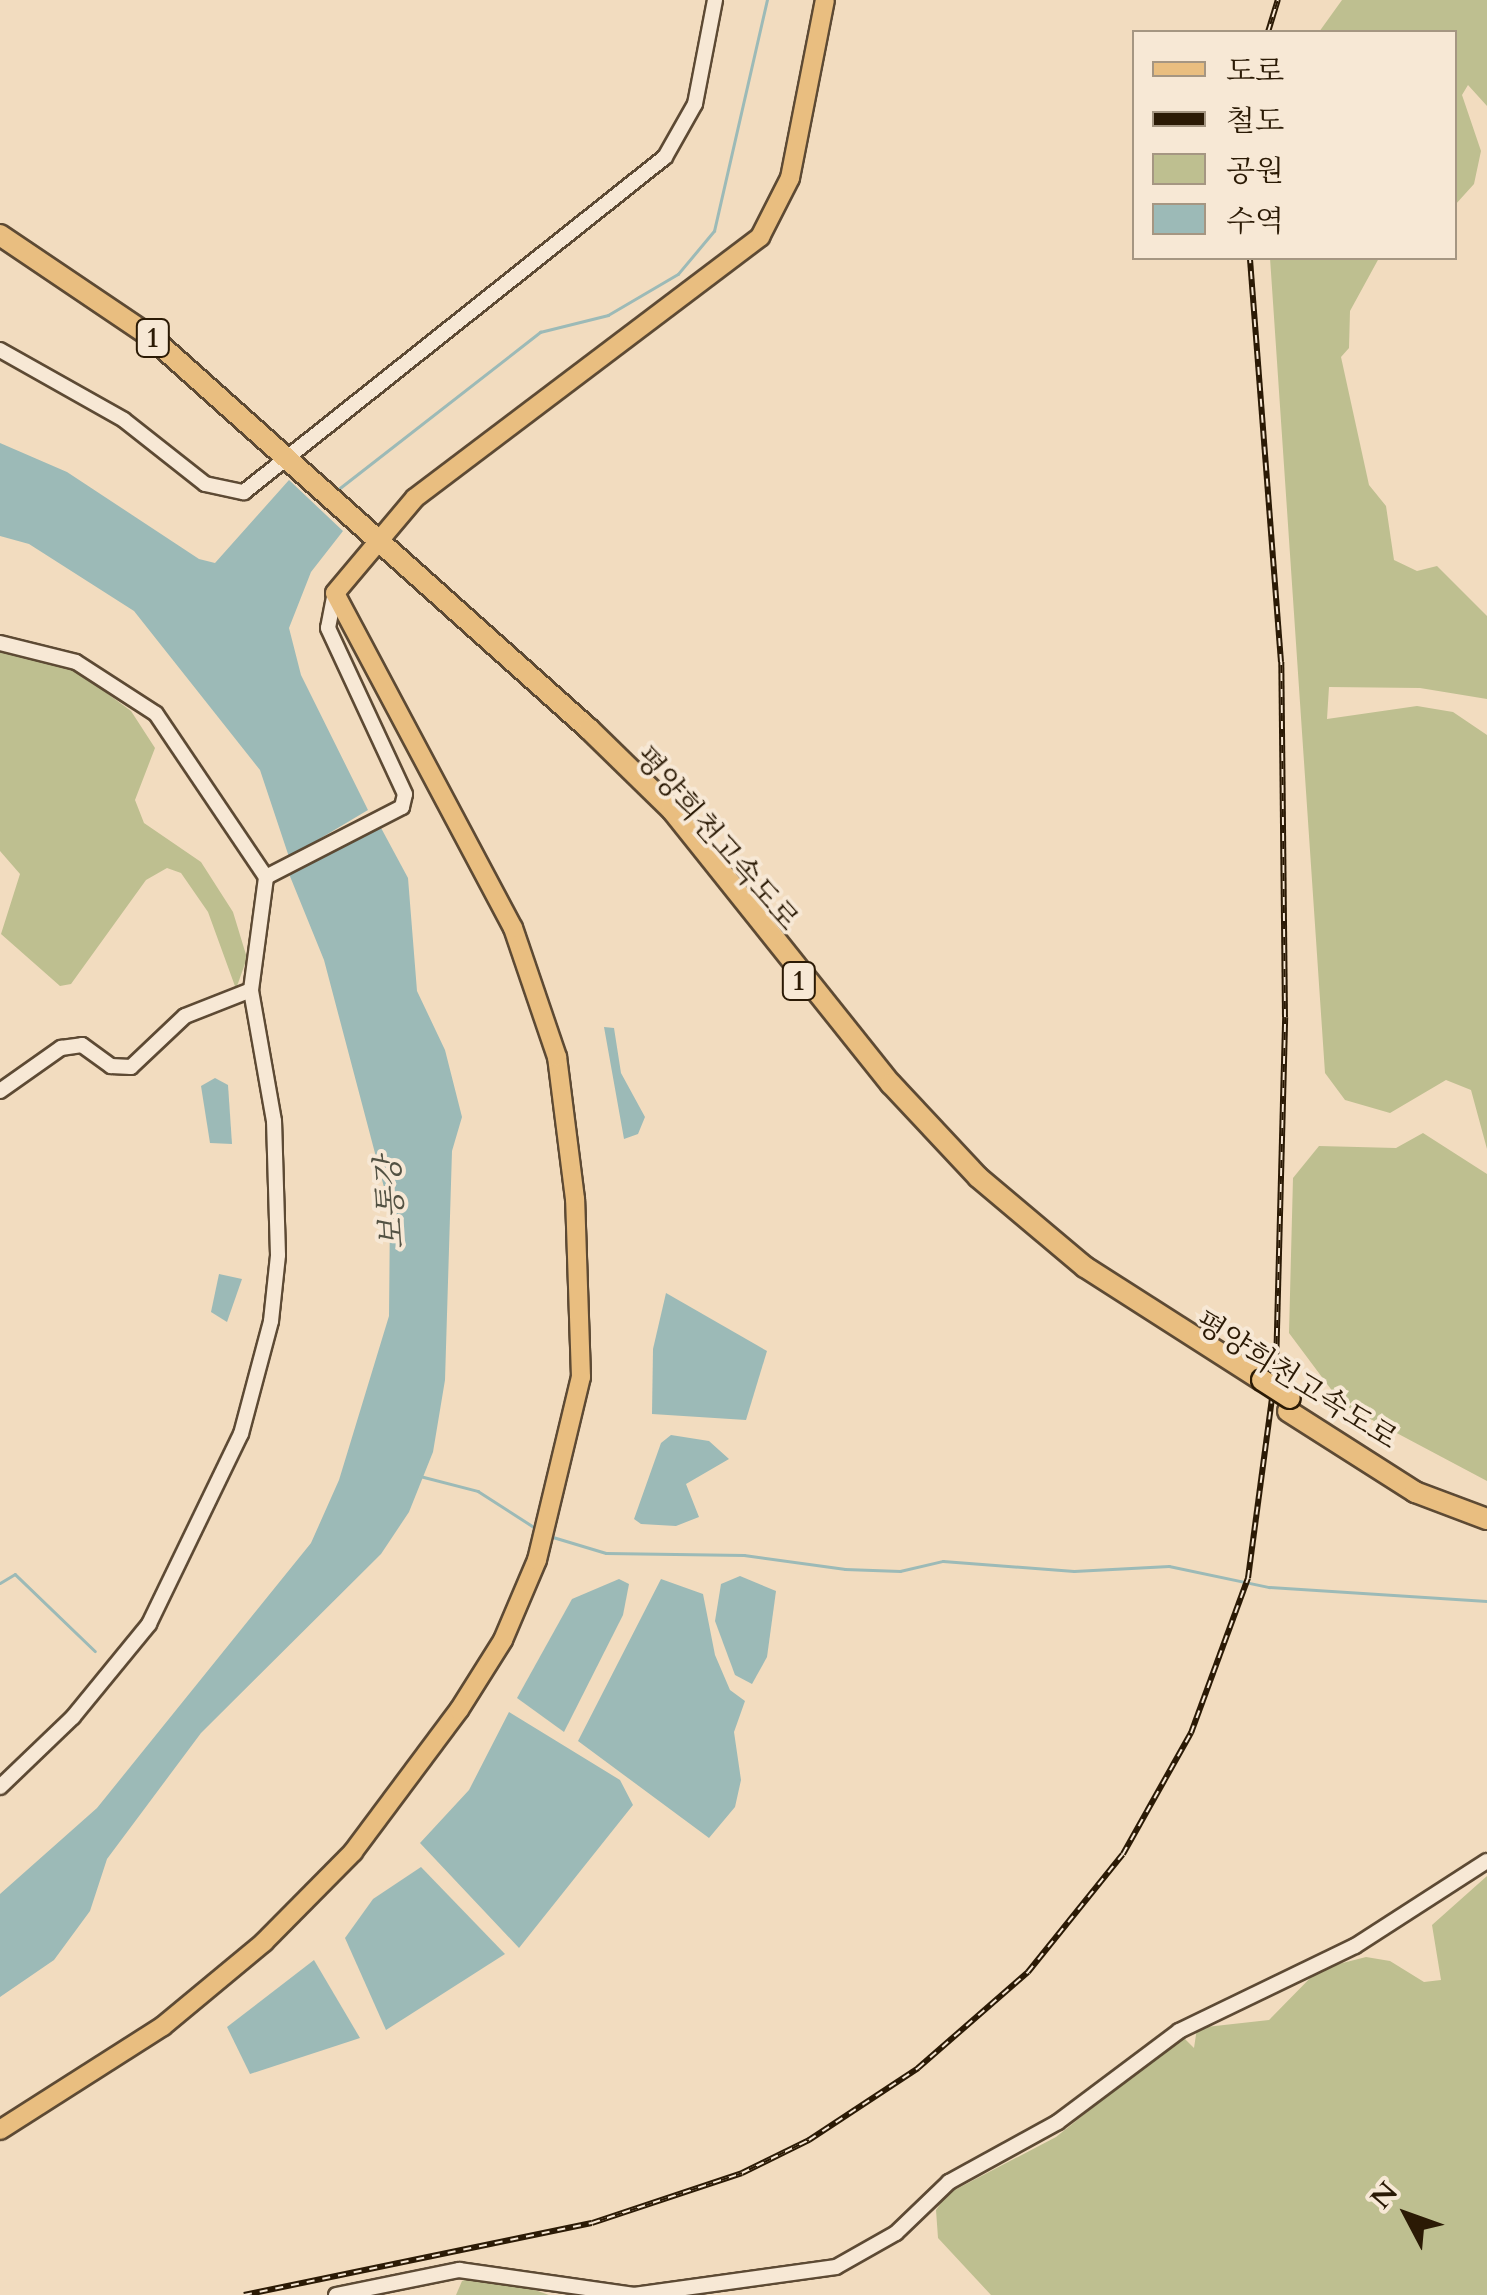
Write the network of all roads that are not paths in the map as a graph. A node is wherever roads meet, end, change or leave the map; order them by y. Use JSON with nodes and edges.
{"nodes":[{"id":1,"x":716,"y":0,"type":"edge"},
{"id":2,"x":825,"y":0,"type":"edge"},
{"id":3,"x":0,"y":235,"type":"edge"},
{"id":4,"x":0,"y":248,"type":"edge"},
{"id":5,"x":0,"y":350,"type":"edge"},
{"id":6,"x":286,"y":460,"type":"junction"},
{"id":7,"x":370,"y":536,"type":"junction"},
{"id":8,"x":336,"y":593,"type":"junction"},
{"id":9,"x":0,"y":643,"type":"edge"},
{"id":10,"x":266,"y":877,"type":"junction"},
{"id":11,"x":251,"y":990,"type":"junction"},
{"id":12,"x":0,"y":1091,"type":"edge"},
{"id":13,"x":1289,"y":1405,"type":"junction"},
{"id":14,"x":1487,"y":1507,"type":"edge"},
{"id":15,"x":1487,"y":1520,"type":"edge"},
{"id":16,"x":0,"y":1786,"type":"edge"},
{"id":17,"x":1487,"y":1861,"type":"edge"},
{"id":18,"x":0,"y":2130,"type":"edge"},
{"id":19,"x":336,"y":2295,"type":"edge"}],
"edges":[{"from":1,"to":6,"type":"street"},
{"from":2,"to":7,"type":"main road"},
{"from":3,"to":6,"type":"highway","name":"평양희천고속도로","number":"1"},
{"from":4,"to":6,"type":"highway","name":"평양희천고속도로","number":"1"},
{"from":5,"to":6,"type":"street"},
{"from":6,"to":7,"type":"highway","name":"평양희천고속도로","number":"1"},
{"from":7,"to":8,"type":"main road"},
{"from":7,"to":13,"type":"highway","name":"평양희천고속도로","number":"1","bridge":true},
{"from":8,"to":10,"type":"street"},
{"from":8,"to":18,"type":"main road"},
{"from":9,"to":10,"type":"street"},
{"from":10,"to":11,"type":"street"},
{"from":11,"to":12,"type":"street"},
{"from":11,"to":16,"type":"street"},
{"from":13,"to":14,"type":"highway","name":"평양희천고속도로","number":"1"},
{"from":13,"to":15,"type":"highway","name":"평양희천고속도로","number":"1"},
{"from":17,"to":19,"type":"street"}]}
